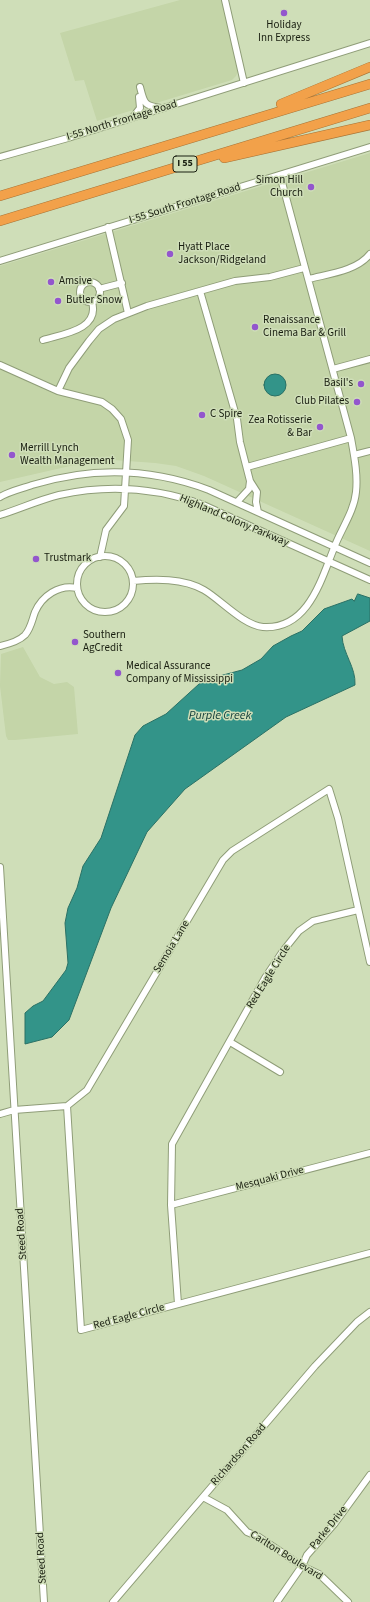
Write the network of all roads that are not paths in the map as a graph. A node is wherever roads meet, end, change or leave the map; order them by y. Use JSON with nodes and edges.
{"nodes":[{"id":1,"x":225,"y":0,"type":"edge"},
{"id":2,"x":370,"y":43,"type":"edge"},
{"id":3,"x":370,"y":67,"type":"edge"},
{"id":4,"x":244,"y":83,"type":"junction"},
{"id":5,"x":370,"y":84,"type":"edge"},
{"id":6,"x":162,"y":108,"type":"junction"},
{"id":7,"x":370,"y":108,"type":"edge"},
{"id":8,"x":132,"y":118,"type":"junction"},
{"id":9,"x":370,"y":125,"type":"edge"},
{"id":10,"x":206,"y":132,"type":"junction"},
{"id":11,"x":370,"y":147,"type":"edge"},
{"id":12,"x":0,"y":157,"type":"edge"},
{"id":13,"x":280,"y":175,"type":"junction"},
{"id":14,"x":139,"y":179,"type":"junction"},
{"id":15,"x":0,"y":196,"type":"edge"},
{"id":16,"x":0,"y":221,"type":"edge"},
{"id":17,"x":108,"y":227,"type":"junction"},
{"id":18,"x":370,"y":254,"type":"edge"},
{"id":19,"x":0,"y":261,"type":"edge"},
{"id":20,"x":304,"y":268,"type":"junction"},
{"id":21,"x":309,"y":279,"type":"junction"},
{"id":22,"x":122,"y":283,"type":"junction"},
{"id":23,"x":99,"y":289,"type":"junction"},
{"id":24,"x":200,"y":291,"type":"junction"},
{"id":25,"x":92,"y":302,"type":"junction"},
{"id":26,"x":128,"y":313,"type":"junction"},
{"id":27,"x":42,"y":340,"type":"dead end"},
{"id":28,"x":370,"y":359,"type":"edge"},
{"id":29,"x":0,"y":365,"type":"edge"},
{"id":30,"x":333,"y":369,"type":"junction"},
{"id":31,"x":58,"y":391,"type":"junction"},
{"id":32,"x":351,"y":438,"type":"junction"},
{"id":33,"x":370,"y":451,"type":"edge"},
{"id":34,"x":354,"y":455,"type":"junction"},
{"id":35,"x":247,"y":467,"type":"junction"},
{"id":36,"x":126,"y":472,"type":"junction"},
{"id":37,"x":250,"y":481,"type":"junction"},
{"id":38,"x":125,"y":487,"type":"junction"},
{"id":39,"x":0,"y":493,"type":"edge"},
{"id":40,"x":7,"y":493,"type":"junction"},
{"id":41,"x":0,"y":497,"type":"edge"},
{"id":42,"x":237,"y":502,"type":"junction"},
{"id":43,"x":258,"y":512,"type":"junction"},
{"id":44,"x":0,"y":516,"type":"edge"},
{"id":45,"x":334,"y":547,"type":"junction"},
{"id":46,"x":100,"y":557,"type":"junction"},
{"id":47,"x":329,"y":563,"type":"junction"},
{"id":48,"x":370,"y":563,"type":"edge"},
{"id":49,"x":370,"y":580,"type":"edge"},
{"id":50,"x":133,"y":581,"type":"junction"},
{"id":51,"x":77,"y":588,"type":"junction"},
{"id":52,"x":0,"y":646,"type":"edge"},
{"id":53,"x":0,"y":866,"type":"edge"},
{"id":54,"x":358,"y":910,"type":"junction"},
{"id":55,"x":370,"y":962,"type":"edge"},
{"id":56,"x":230,"y":1042,"type":"junction"},
{"id":57,"x":280,"y":1072,"type":"dead end"},
{"id":58,"x":67,"y":1106,"type":"junction"},
{"id":59,"x":14,"y":1110,"type":"junction"},
{"id":60,"x":0,"y":1114,"type":"edge"},
{"id":61,"x":370,"y":1153,"type":"edge"},
{"id":62,"x":171,"y":1205,"type":"junction"},
{"id":63,"x":370,"y":1253,"type":"edge"},
{"id":64,"x":178,"y":1304,"type":"junction"},
{"id":65,"x":370,"y":1312,"type":"edge"},
{"id":66,"x":370,"y":1475,"type":"edge"},
{"id":67,"x":204,"y":1497,"type":"junction"},
{"id":68,"x":302,"y":1566,"type":"junction"},
{"id":69,"x":44,"y":1602,"type":"edge"},
{"id":70,"x":113,"y":1602,"type":"edge"},
{"id":71,"x":277,"y":1602,"type":"edge"},
{"id":72,"x":348,"y":1602,"type":"edge"}],
"edges":[{"from":1,"to":4,"type":"street"},
{"from":2,"to":4,"type":"street","name":"I-55 North Frontage Road"},
{"from":3,"to":10,"type":"highway"},
{"from":4,"to":6,"type":"street","name":"I-55 North Frontage Road"},
{"from":5,"to":10,"type":"highway","number":"I 55"},
{"from":6,"to":8,"type":"street","name":"I-55 North Frontage Road"},
{"from":6,"to":8,"type":"street"},
{"from":7,"to":14,"type":"highway","number":"I 55"},
{"from":8,"to":12,"type":"street","name":"I-55 North Frontage Road"},
{"from":9,"to":14,"type":"highway"},
{"from":10,"to":15,"type":"highway","number":"I 55"},
{"from":11,"to":13,"type":"street","name":"I-55 South Frontage Road"},
{"from":13,"to":17,"type":"street","name":"I-55 South Frontage Road"},
{"from":13,"to":20,"type":"street"},
{"from":14,"to":16,"type":"highway","number":"I 55"},
{"from":17,"to":19,"type":"street","name":"I-55 South Frontage Road"},
{"from":17,"to":22,"type":"street"},
{"from":18,"to":21,"type":"street"},
{"from":20,"to":21,"type":"street"},
{"from":20,"to":24,"type":"street"},
{"from":21,"to":30,"type":"street"},
{"from":22,"to":23,"type":"street"},
{"from":22,"to":26,"type":"street"},
{"from":23,"to":25,"type":"street"},
{"from":23,"to":25,"type":"street"},
{"from":24,"to":26,"type":"street"},
{"from":24,"to":35,"type":"street"},
{"from":25,"to":27,"type":"street"},
{"from":26,"to":31,"type":"street"},
{"from":28,"to":30,"type":"street"},
{"from":29,"to":31,"type":"street"},
{"from":30,"to":32,"type":"street"},
{"from":31,"to":36,"type":"street"},
{"from":32,"to":34,"type":"street"},
{"from":32,"to":35,"type":"street"},
{"from":33,"to":34,"type":"street"},
{"from":34,"to":45,"type":"street"},
{"from":35,"to":37,"type":"street"},
{"from":36,"to":38,"type":"street"},
{"from":36,"to":40,"type":"street","name":"Highland Colony Parkway"},
{"from":36,"to":42,"type":"street","name":"Highland Colony Parkway"},
{"from":37,"to":42,"type":"street"},
{"from":37,"to":43,"type":"street"},
{"from":38,"to":44,"type":"street","name":"Highland Colony Parkway"},
{"from":38,"to":46,"type":"street"},
{"from":38,"to":47,"type":"street","name":"Highland Colony Parkway"},
{"from":39,"to":40,"type":"street"},
{"from":40,"to":41,"type":"street","name":"Highland Colony Parkway"},
{"from":42,"to":43,"type":"street","name":"Highland Colony Parkway"},
{"from":43,"to":45,"type":"street","name":"Highland Colony Parkway"},
{"from":45,"to":47,"type":"street"},
{"from":45,"to":48,"type":"street","name":"Highland Colony Parkway"},
{"from":46,"to":50,"type":"street"},
{"from":46,"to":51,"type":"street"},
{"from":47,"to":49,"type":"street","name":"Highland Colony Parkway"},
{"from":47,"to":50,"type":"street"},
{"from":50,"to":51,"type":"street"},
{"from":51,"to":52,"type":"street"},
{"from":53,"to":59,"type":"street","name":"Steed Road"},
{"from":54,"to":55,"type":"street"},
{"from":54,"to":56,"type":"street","name":"Red Eagle Circle"},
{"from":54,"to":58,"type":"street","name":"Semoia Lane"},
{"from":56,"to":57,"type":"street"},
{"from":56,"to":62,"type":"street","name":"Red Eagle Circle"},
{"from":58,"to":59,"type":"street"},
{"from":58,"to":64,"type":"street","name":"Red Eagle Circle"},
{"from":59,"to":60,"type":"street"},
{"from":59,"to":69,"type":"street","name":"Steed Road"},
{"from":61,"to":62,"type":"street","name":"Mesquaki Drive"},
{"from":62,"to":64,"type":"street"},
{"from":63,"to":64,"type":"street","name":"Red Eagle Circle"},
{"from":65,"to":67,"type":"street","name":"Richardson Road"},
{"from":66,"to":68,"type":"street","name":"Parke Drive"},
{"from":67,"to":68,"type":"street","name":"Carlton Boulevard"},
{"from":67,"to":70,"type":"street","name":"Richardson Road"},
{"from":68,"to":71,"type":"street","name":"Parke Drive"},
{"from":68,"to":72,"type":"street","name":"Carlton Boulevard"}]}
